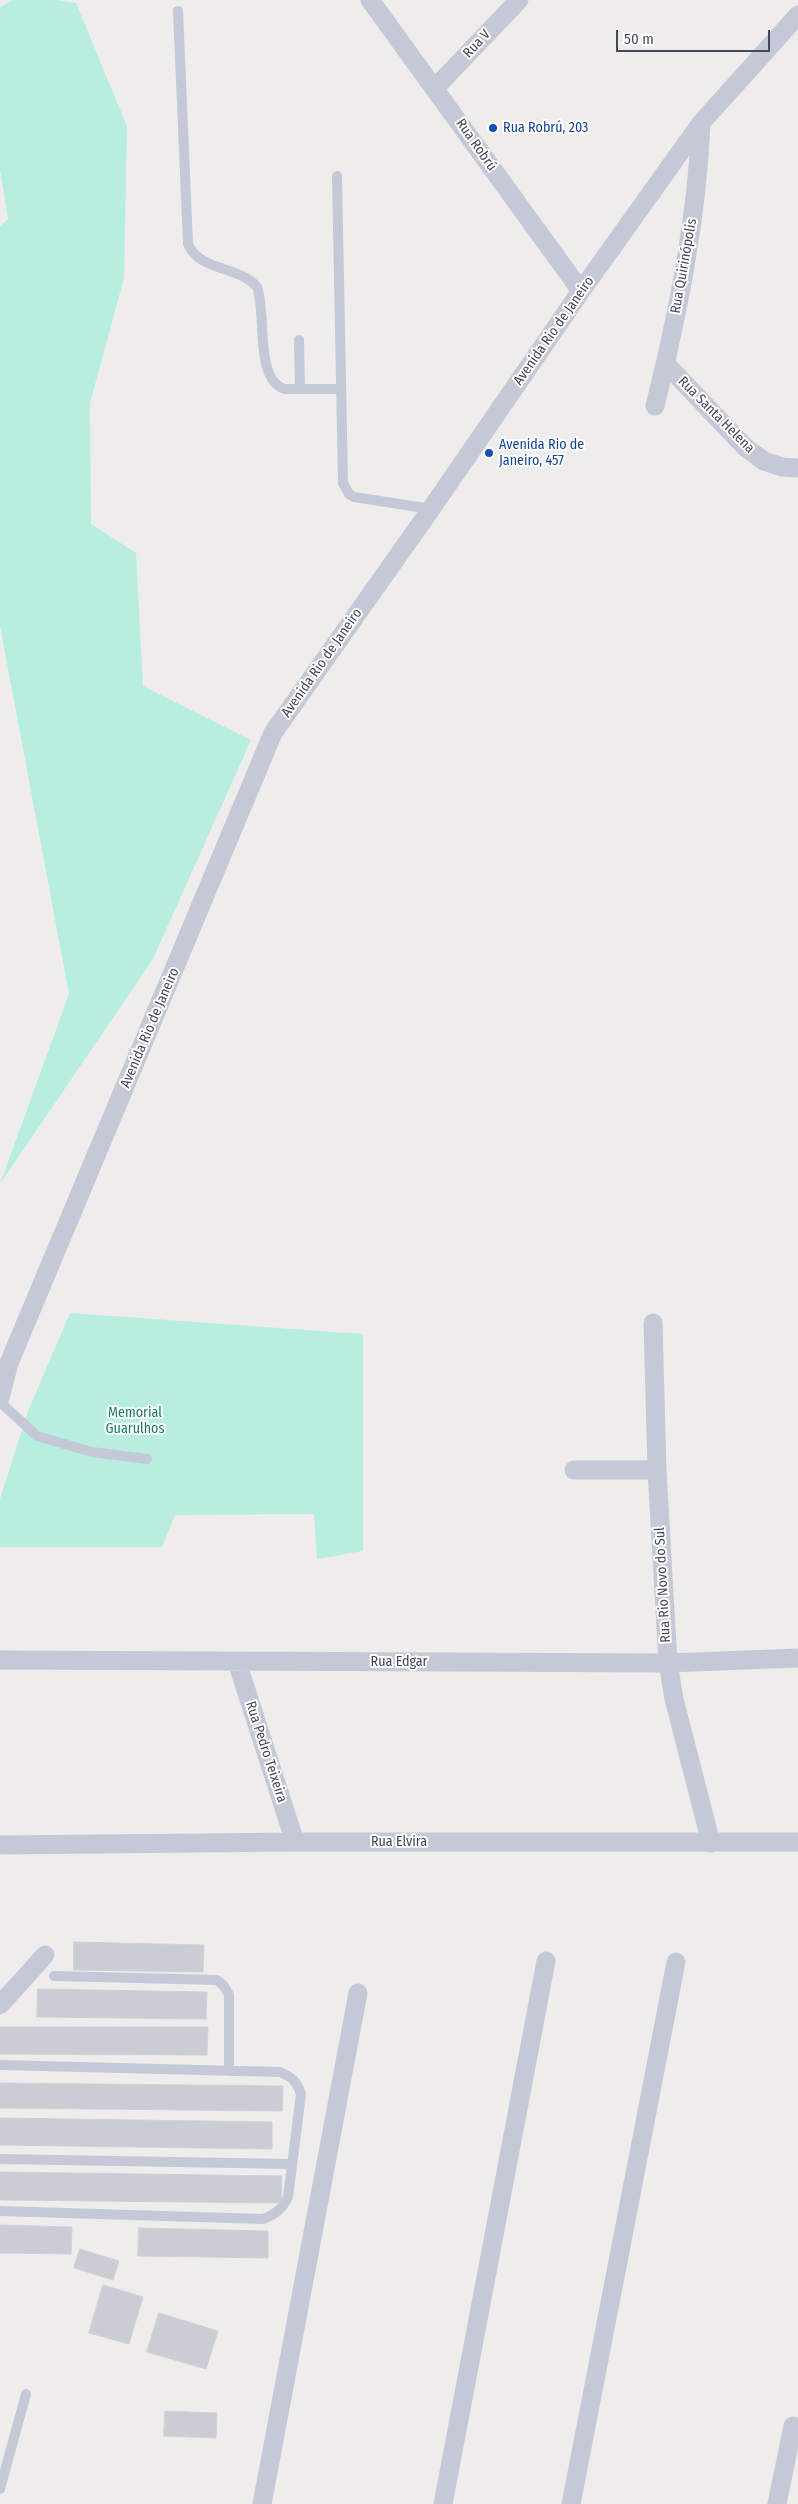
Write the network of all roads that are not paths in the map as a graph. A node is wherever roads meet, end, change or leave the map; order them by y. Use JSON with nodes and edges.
{"nodes":[{"id":1,"x":370,"y":0,"type":"edge"},
{"id":2,"x":518,"y":0,"type":"edge"},
{"id":3,"x":178,"y":11,"type":"dead end"},
{"id":4,"x":798,"y":15,"type":"edge"},
{"id":5,"x":436,"y":87,"type":"junction"},
{"id":6,"x":701,"y":123,"type":"junction"},
{"id":7,"x":337,"y":176,"type":"dead end"},
{"id":8,"x":581,"y":291,"type":"junction"},
{"id":9,"x":299,"y":340,"type":"dead end"},
{"id":10,"x":666,"y":364,"type":"junction"},
{"id":11,"x":300,"y":389,"type":"junction"},
{"id":12,"x":341,"y":389,"type":"junction"},
{"id":13,"x":655,"y":406,"type":"dead end"},
{"id":14,"x":798,"y":468,"type":"edge"},
{"id":15,"x":432,"y":509,"type":"junction"},
{"id":16,"x":653,"y":1323,"type":"dead end"},
{"id":17,"x":0,"y":1400,"type":"edge"},
{"id":18,"x":147,"y":1459,"type":"dead end"},
{"id":19,"x":574,"y":1470,"type":"dead end"},
{"id":20,"x":657,"y":1470,"type":"junction"},
{"id":21,"x":798,"y":1658,"type":"edge"},
{"id":22,"x":0,"y":1660,"type":"edge"},
{"id":23,"x":237,"y":1662,"type":"junction"},
{"id":24,"x":668,"y":1663,"type":"junction"},
{"id":25,"x":295,"y":1842,"type":"junction"},
{"id":26,"x":798,"y":1842,"type":"edge"},
{"id":27,"x":711,"y":1843,"type":"junction"},
{"id":28,"x":0,"y":1845,"type":"edge"},
{"id":29,"x":45,"y":1955,"type":"dead end"},
{"id":30,"x":546,"y":1961,"type":"dead end"},
{"id":31,"x":676,"y":1962,"type":"dead end"},
{"id":32,"x":54,"y":1976,"type":"dead end"},
{"id":33,"x":358,"y":1993,"type":"dead end"},
{"id":34,"x":0,"y":2005,"type":"edge"},
{"id":35,"x":0,"y":2065,"type":"edge"},
{"id":36,"x":229,"y":2071,"type":"junction"},
{"id":37,"x":0,"y":2159,"type":"edge"},
{"id":38,"x":292,"y":2164,"type":"junction"},
{"id":39,"x":0,"y":2211,"type":"edge"},
{"id":40,"x":26,"y":2394,"type":"dead end"},
{"id":41,"x":793,"y":2426,"type":"dead end"},
{"id":42,"x":0,"y":2489,"type":"edge"},
{"id":43,"x":262,"y":2504,"type":"edge"},
{"id":44,"x":443,"y":2504,"type":"edge"},
{"id":45,"x":570,"y":2504,"type":"edge"},
{"id":46,"x":777,"y":2504,"type":"edge"}],
"edges":[{"from":1,"to":5,"type":"street","name":"Rua Robrú"},
{"from":2,"to":5,"type":"street","name":"Rua V"},
{"from":3,"to":11,"type":"lane"},
{"from":4,"to":6,"type":"street","name":"Avenida Rio de Janeiro"},
{"from":5,"to":8,"type":"street","name":"Rua Robrú"},
{"from":6,"to":8,"type":"street","name":"Avenida Rio de Janeiro"},
{"from":6,"to":10,"type":"street","name":"Rua Quirinópolis"},
{"from":7,"to":12,"type":"lane"},
{"from":8,"to":15,"type":"street","name":"Avenida Rio de Janeiro"},
{"from":9,"to":11,"type":"lane"},
{"from":10,"to":13,"type":"street","name":"Rua Quirinópolis"},
{"from":10,"to":14,"type":"street","name":"Rua Santa Helena"},
{"from":11,"to":12,"type":"lane"},
{"from":12,"to":15,"type":"lane"},
{"from":15,"to":17,"type":"street","name":"Avenida Rio de Janeiro"},
{"from":16,"to":20,"type":"street","name":"Rua Rio Novo do Sul"},
{"from":17,"to":18,"type":"lane"},
{"from":19,"to":20,"type":"street"},
{"from":20,"to":24,"type":"street","name":"Rua Rio Novo do Sul"},
{"from":21,"to":24,"type":"street","name":"Rua Edgar"},
{"from":22,"to":23,"type":"street","name":"Rua Edgar"},
{"from":23,"to":24,"type":"street","name":"Rua Edgar"},
{"from":23,"to":25,"type":"street","name":"Rua Pedro Teixeira"},
{"from":24,"to":27,"type":"street","name":"Rua Rio Novo do Sul"},
{"from":25,"to":27,"type":"street","name":"Rua Elvira"},
{"from":25,"to":28,"type":"street","name":"Rua Elvira"},
{"from":26,"to":27,"type":"street","name":"Rua Elvira"},
{"from":29,"to":34,"type":"street"},
{"from":30,"to":44,"type":"street"},
{"from":31,"to":45,"type":"street"},
{"from":32,"to":36,"type":"lane"},
{"from":33,"to":43,"type":"street"},
{"from":35,"to":36,"type":"lane"},
{"from":36,"to":38,"type":"lane"},
{"from":37,"to":38,"type":"lane"},
{"from":38,"to":39,"type":"lane"},
{"from":40,"to":42,"type":"lane"},
{"from":41,"to":46,"type":"street"}]}
